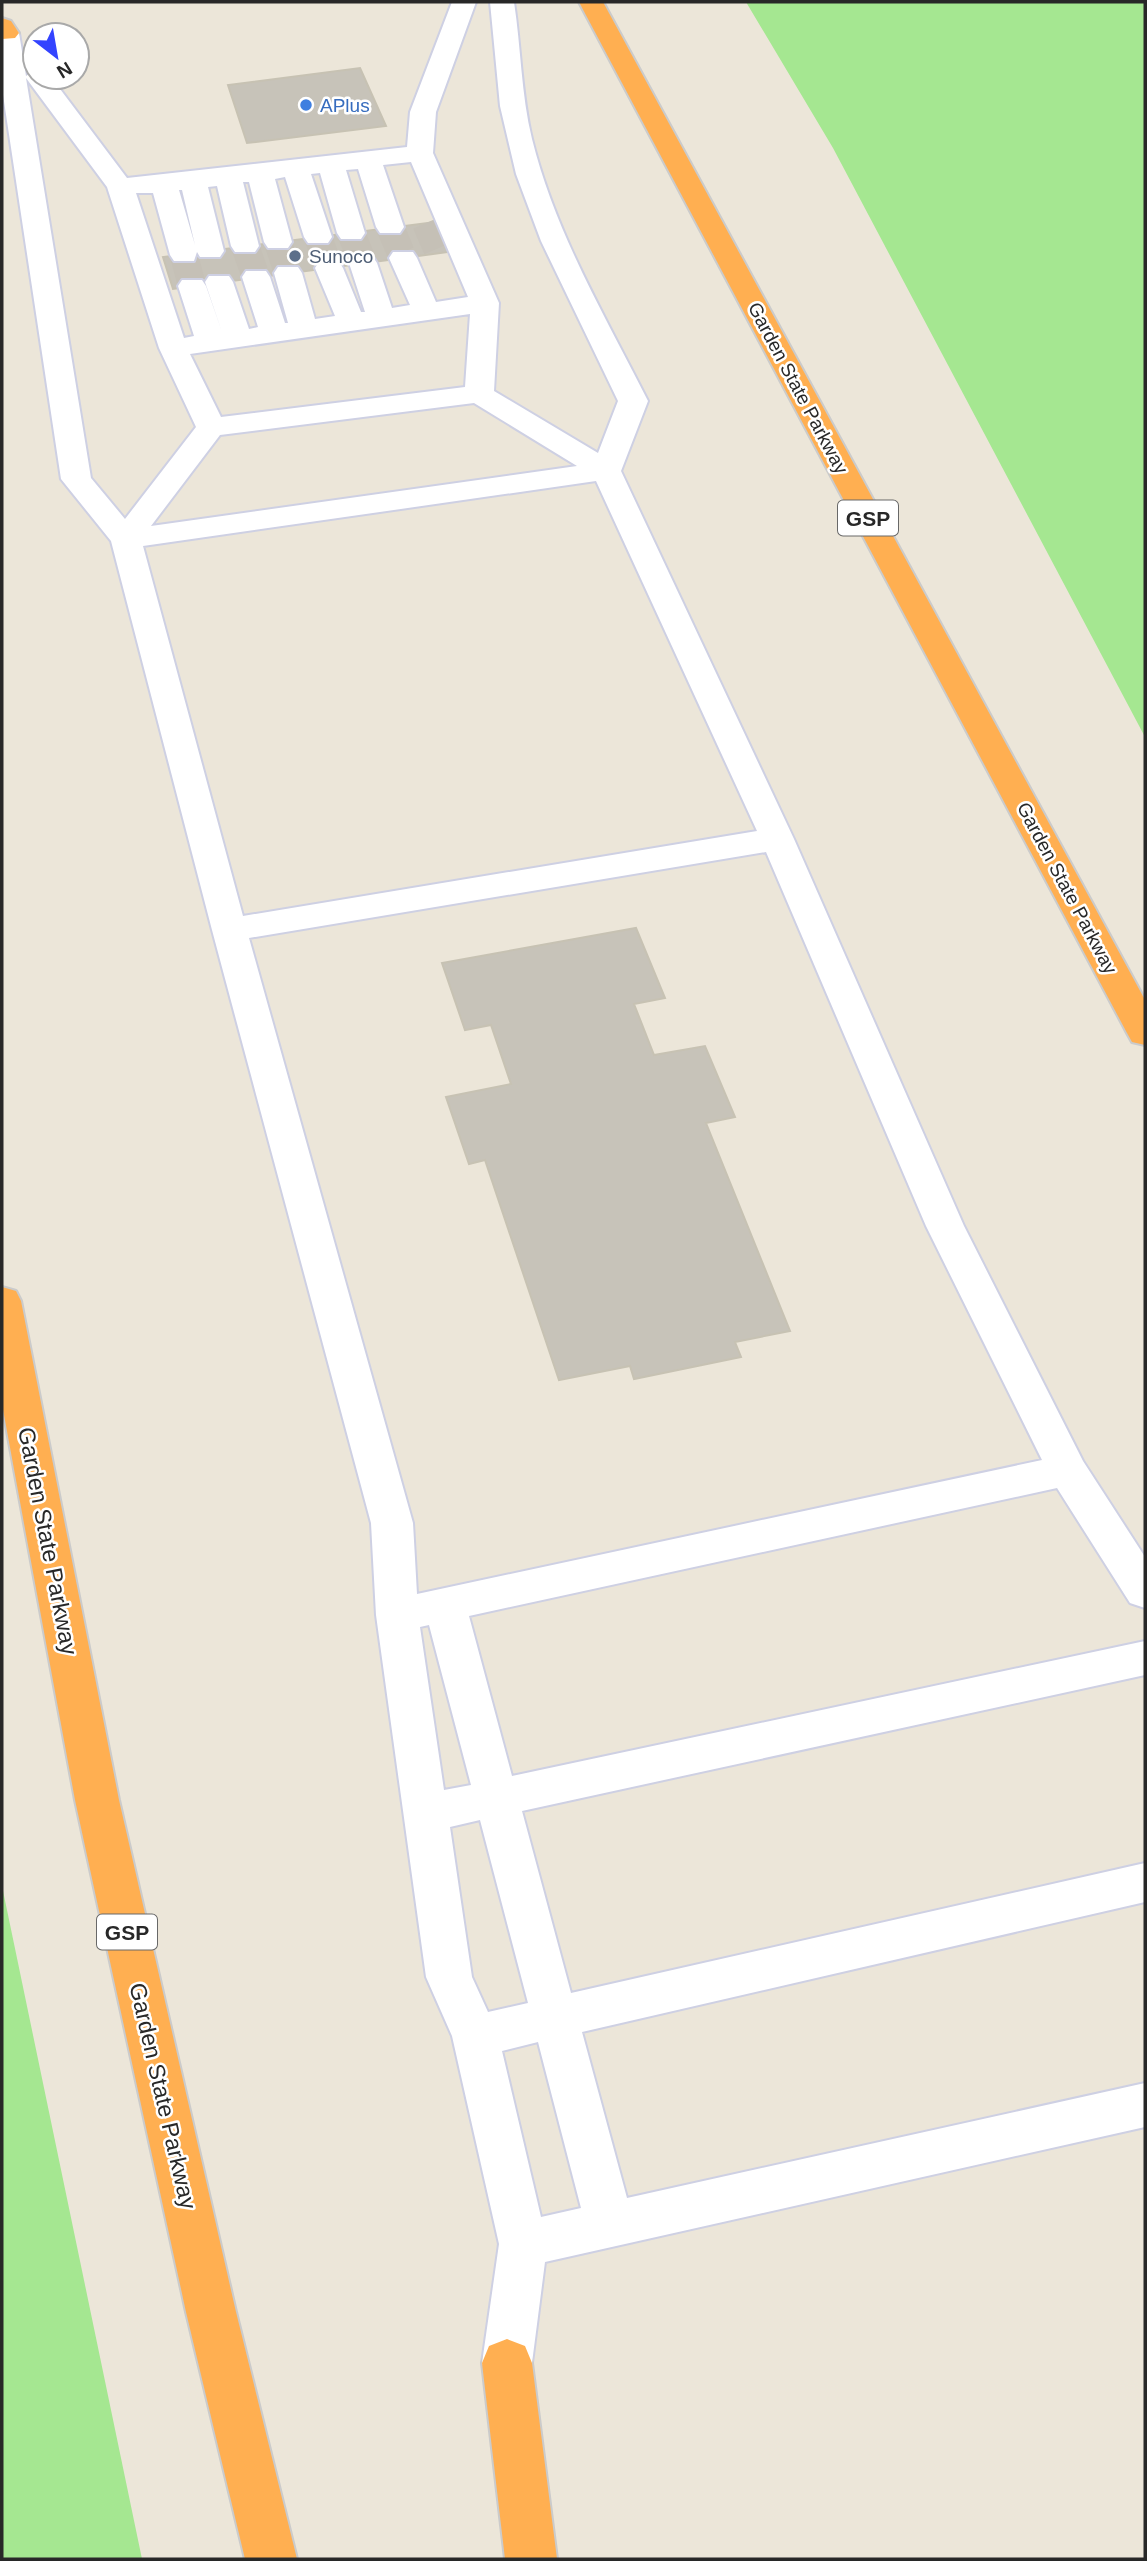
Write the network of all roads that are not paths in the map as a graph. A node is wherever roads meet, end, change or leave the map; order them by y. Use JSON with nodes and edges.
{"nodes":[{"id":1,"x":464,"y":2,"type":"edge"},
{"id":2,"x":502,"y":2,"type":"edge"},
{"id":3,"x":591,"y":2,"type":"edge"},
{"id":4,"x":4,"y":29,"type":"edge"},
{"id":5,"x":21,"y":53,"type":"edge"},
{"id":6,"x":49,"y":91,"type":"edge"},
{"id":7,"x":411,"y":155,"type":"junction"},
{"id":8,"x":368,"y":160,"type":"junction"},
{"id":9,"x":331,"y":164,"type":"junction"},
{"id":10,"x":296,"y":169,"type":"junction"},
{"id":11,"x":260,"y":173,"type":"junction"},
{"id":12,"x":229,"y":176,"type":"junction"},
{"id":13,"x":193,"y":180,"type":"junction"},
{"id":14,"x":164,"y":184,"type":"junction"},
{"id":15,"x":120,"y":186,"type":"junction"},
{"id":16,"x":426,"y":223,"type":"tunnel mouth"},
{"id":17,"x":390,"y":228,"type":"tunnel mouth"},
{"id":18,"x":351,"y":233,"type":"tunnel mouth"},
{"id":19,"x":318,"y":237,"type":"tunnel mouth"},
{"id":20,"x":278,"y":242,"type":"tunnel mouth"},
{"id":21,"x":245,"y":246,"type":"tunnel mouth"},
{"id":22,"x":439,"y":253,"type":"tunnel mouth"},
{"id":23,"x":403,"y":258,"type":"tunnel mouth"},
{"id":24,"x":363,"y":263,"type":"tunnel mouth"},
{"id":25,"x":328,"y":268,"type":"tunnel mouth"},
{"id":26,"x":288,"y":273,"type":"tunnel mouth"},
{"id":27,"x":256,"y":277,"type":"tunnel mouth"},
{"id":28,"x":473,"y":304,"type":"junction"},
{"id":29,"x":426,"y":311,"type":"junction"},
{"id":30,"x":382,"y":318,"type":"junction"},
{"id":31,"x":351,"y":322,"type":"junction"},
{"id":32,"x":304,"y":329,"type":"junction"},
{"id":33,"x":274,"y":333,"type":"junction"},
{"id":34,"x":238,"y":339,"type":"junction"},
{"id":35,"x":210,"y":343,"type":"junction"},
{"id":36,"x":173,"y":348,"type":"junction"},
{"id":37,"x":479,"y":394,"type":"junction"},
{"id":38,"x":211,"y":428,"type":"junction"},
{"id":39,"x":606,"y":471,"type":"junction"},
{"id":40,"x":126,"y":539,"type":"junction"},
{"id":41,"x":778,"y":839,"type":"junction"},
{"id":42,"x":229,"y":930,"type":"junction"},
{"id":43,"x":1145,"y":1033,"type":"edge"},
{"id":44,"x":2,"y":1301,"type":"edge"},
{"id":45,"x":1067,"y":1470,"type":"junction"},
{"id":46,"x":1145,"y":1591,"type":"edge"},
{"id":47,"x":445,"y":1605,"type":"junction"},
{"id":48,"x":397,"y":1615,"type":"junction"},
{"id":49,"x":1145,"y":1657,"type":"edge"},
{"id":50,"x":496,"y":1798,"type":"junction"},
{"id":51,"x":427,"y":1813,"type":"junction"},
{"id":52,"x":1145,"y":1882,"type":"edge"},
{"id":53,"x":555,"y":2018,"type":"junction"},
{"id":54,"x":475,"y":2036,"type":"junction"},
{"id":55,"x":1145,"y":2105,"type":"edge"},
{"id":56,"x":610,"y":2225,"type":"junction"},
{"id":57,"x":523,"y":2244,"type":"junction"},
{"id":58,"x":507,"y":2363,"type":"joint"},
{"id":59,"x":271,"y":2559,"type":"edge"},
{"id":60,"x":531,"y":2559,"type":"edge"}],
"edges":[{"from":1,"to":7,"type":"lane"},
{"from":2,"to":39,"type":"lane"},
{"from":3,"to":43,"type":"highway","name":"Garden State Parkway","number":"GSP"},
{"from":4,"to":5,"type":"lane"},
{"from":4,"to":40,"type":"lane"},
{"from":6,"to":15,"type":"lane"},
{"from":7,"to":8,"type":"lane"},
{"from":7,"to":16,"type":"lane"},
{"from":7,"to":28,"type":"lane"},
{"from":8,"to":9,"type":"lane"},
{"from":8,"to":17,"type":"lane"},
{"from":9,"to":10,"type":"lane"},
{"from":9,"to":18,"type":"lane"},
{"from":10,"to":11,"type":"lane"},
{"from":10,"to":19,"type":"lane"},
{"from":11,"to":12,"type":"lane"},
{"from":11,"to":20,"type":"lane"},
{"from":12,"to":13,"type":"lane"},
{"from":12,"to":21,"type":"lane"},
{"from":13,"to":14,"type":"lane"},
{"from":13,"to":14,"type":"lane"},
{"from":14,"to":15,"type":"lane"},
{"from":15,"to":36,"type":"lane"},
{"from":22,"to":28,"type":"lane"},
{"from":23,"to":29,"type":"lane"},
{"from":24,"to":30,"type":"lane"},
{"from":25,"to":31,"type":"lane"},
{"from":26,"to":32,"type":"lane"},
{"from":27,"to":33,"type":"lane"},
{"from":28,"to":29,"type":"lane"},
{"from":28,"to":37,"type":"lane"},
{"from":29,"to":30,"type":"lane"},
{"from":30,"to":31,"type":"lane"},
{"from":31,"to":32,"type":"lane"},
{"from":32,"to":33,"type":"lane"},
{"from":33,"to":34,"type":"lane"},
{"from":34,"to":35,"type":"lane"},
{"from":34,"to":35,"type":"lane"},
{"from":35,"to":36,"type":"lane"},
{"from":36,"to":38,"type":"lane"},
{"from":37,"to":38,"type":"lane"},
{"from":37,"to":39,"type":"lane"},
{"from":38,"to":40,"type":"lane"},
{"from":39,"to":40,"type":"lane"},
{"from":39,"to":41,"type":"lane"},
{"from":40,"to":42,"type":"lane"},
{"from":41,"to":42,"type":"lane"},
{"from":41,"to":45,"type":"lane"},
{"from":42,"to":48,"type":"lane"},
{"from":44,"to":59,"type":"highway","name":"Garden State Parkway","number":"GSP"},
{"from":45,"to":46,"type":"lane"},
{"from":45,"to":47,"type":"lane"},
{"from":47,"to":48,"type":"lane"},
{"from":47,"to":50,"type":"lane"},
{"from":48,"to":51,"type":"lane"},
{"from":49,"to":50,"type":"lane"},
{"from":50,"to":51,"type":"lane"},
{"from":50,"to":53,"type":"lane"},
{"from":51,"to":54,"type":"lane"},
{"from":52,"to":53,"type":"lane"},
{"from":53,"to":54,"type":"lane"},
{"from":53,"to":56,"type":"lane"},
{"from":54,"to":57,"type":"lane"},
{"from":55,"to":56,"type":"lane"},
{"from":56,"to":57,"type":"lane"},
{"from":57,"to":58,"type":"lane"},
{"from":58,"to":60,"type":"highway"}]}
